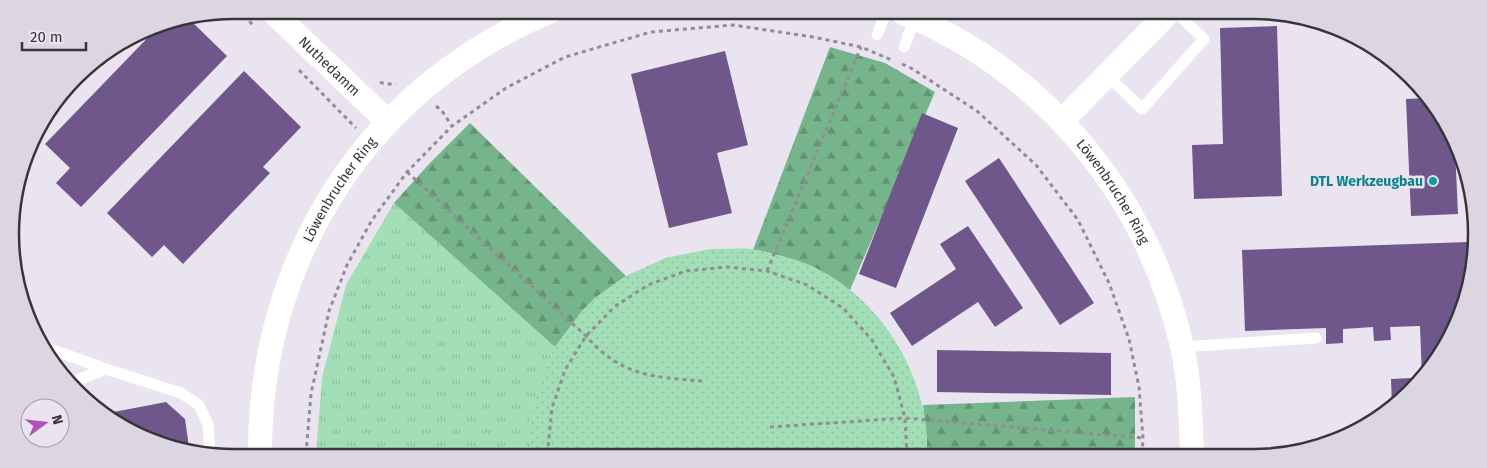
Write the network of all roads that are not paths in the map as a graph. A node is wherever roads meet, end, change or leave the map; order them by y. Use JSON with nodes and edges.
{"nodes":[{"id":1,"x":280,"y":19,"type":"edge"},
{"id":2,"x":534,"y":19,"type":"edge"},
{"id":3,"x":884,"y":19,"type":"edge"},
{"id":4,"x":911,"y":19,"type":"edge"},
{"id":5,"x":921,"y":19,"type":"edge"},
{"id":6,"x":1162,"y":19,"type":"edge"},
{"id":7,"x":1183,"y":19,"type":"edge"},
{"id":8,"x":877,"y":35,"type":"dead end"},
{"id":9,"x":904,"y":46,"type":"dead end"},
{"id":10,"x":1107,"y":75,"type":"junction"},
{"id":11,"x":1062,"y":121,"type":"junction"},
{"id":12,"x":388,"y":122,"type":"junction"},
{"id":13,"x":1316,"y":338,"type":"dead end"},
{"id":14,"x":1182,"y":348,"type":"junction"},
{"id":15,"x":53,"y":350,"type":"edge"},
{"id":16,"x":106,"y":369,"type":"junction"},
{"id":17,"x":77,"y":381,"type":"edge"},
{"id":18,"x":210,"y":448,"type":"edge"},
{"id":19,"x":260,"y":449,"type":"edge"},
{"id":20,"x":1192,"y":449,"type":"edge"}],
"edges":[{"from":1,"to":12,"type":"street","name":"Nuthedamm"},
{"from":2,"to":12,"type":"street","name":"Löwenbrucher Ring"},
{"from":3,"to":8,"type":"lane"},
{"from":4,"to":9,"type":"lane"},
{"from":5,"to":11,"type":"street","name":"Löwenbrucher Ring"},
{"from":6,"to":10,"type":"street"},
{"from":7,"to":10,"type":"lane"},
{"from":10,"to":11,"type":"street"},
{"from":11,"to":14,"type":"street","name":"Löwenbrucher Ring"},
{"from":12,"to":19,"type":"street","name":"Löwenbrucher Ring"},
{"from":13,"to":14,"type":"lane"},
{"from":14,"to":20,"type":"street","name":"Löwenbrucher Ring"},
{"from":15,"to":16,"type":"lane"},
{"from":16,"to":17,"type":"lane"},
{"from":16,"to":18,"type":"lane"}]}
